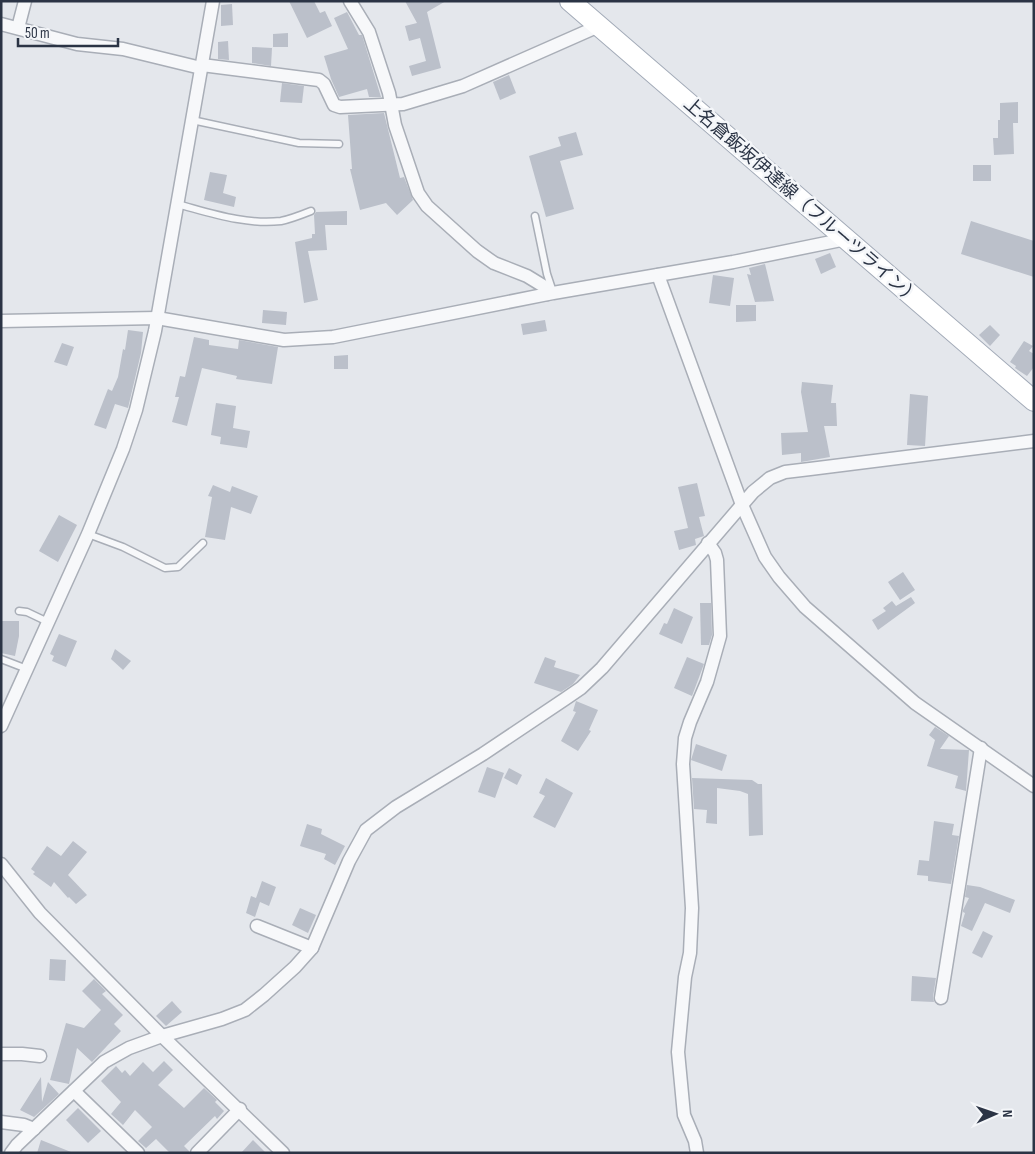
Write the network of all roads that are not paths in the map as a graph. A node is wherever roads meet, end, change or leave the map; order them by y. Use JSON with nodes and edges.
{"nodes":[{"id":1,"x":25,"y":1,"type":"edge"},
{"id":2,"x":213,"y":1,"type":"edge"},
{"id":3,"x":350,"y":1,"type":"edge"},
{"id":4,"x":570,"y":1,"type":"edge"},
{"id":5,"x":1,"y":24,"type":"edge"},
{"id":6,"x":599,"y":26,"type":"junction"},
{"id":7,"x":18,"y":28,"type":"junction"},
{"id":8,"x":202,"y":66,"type":"junction"},
{"id":9,"x":390,"y":104,"type":"junction"},
{"id":10,"x":192,"y":120,"type":"junction"},
{"id":11,"x":339,"y":144,"type":"dead end"},
{"id":12,"x":177,"y":204,"type":"junction"},
{"id":13,"x":311,"y":211,"type":"dead end"},
{"id":14,"x":535,"y":216,"type":"dead end"},
{"id":15,"x":846,"y":240,"type":"junction"},
{"id":16,"x":658,"y":275,"type":"junction"},
{"id":17,"x":550,"y":293,"type":"junction"},
{"id":18,"x":157,"y":318,"type":"junction"},
{"id":19,"x":1,"y":321,"type":"edge"},
{"id":20,"x":1034,"y":401,"type":"edge"},
{"id":21,"x":1034,"y":441,"type":"edge"},
{"id":22,"x":742,"y":504,"type":"junction"},
{"id":23,"x":88,"y":534,"type":"junction"},
{"id":24,"x":203,"y":543,"type":"dead end"},
{"id":25,"x":708,"y":543,"type":"junction"},
{"id":26,"x":19,"y":611,"type":"dead end"},
{"id":27,"x":48,"y":622,"type":"junction"},
{"id":28,"x":1,"y":659,"type":"edge"},
{"id":29,"x":27,"y":669,"type":"junction"},
{"id":30,"x":3,"y":718,"type":"edge"},
{"id":31,"x":980,"y":748,"type":"junction"},
{"id":32,"x":1034,"y":786,"type":"edge"},
{"id":33,"x":1,"y":864,"type":"edge"},
{"id":34,"x":257,"y":926,"type":"dead end"},
{"id":35,"x":312,"y":948,"type":"junction"},
{"id":36,"x":941,"y":998,"type":"dead end"},
{"id":37,"x":162,"y":1036,"type":"junction"},
{"id":38,"x":1,"y":1054,"type":"edge"},
{"id":39,"x":40,"y":1056,"type":"dead end"},
{"id":40,"x":74,"y":1091,"type":"junction"},
{"id":41,"x":240,"y":1109,"type":"junction"},
{"id":42,"x":1,"y":1122,"type":"edge"},
{"id":43,"x":34,"y":1129,"type":"junction"},
{"id":44,"x":11,"y":1153,"type":"edge"},
{"id":45,"x":138,"y":1153,"type":"edge"},
{"id":46,"x":197,"y":1153,"type":"edge"},
{"id":47,"x":283,"y":1153,"type":"edge"},
{"id":48,"x":697,"y":1153,"type":"edge"}],
"edges":[{"from":1,"to":7,"type":"street"},
{"from":2,"to":8,"type":"street"},
{"from":3,"to":9,"type":"street"},
{"from":4,"to":6,"type":"main road","name":"上名倉飯坂伊達線（フルーツライン）"},
{"from":5,"to":7,"type":"street"},
{"from":6,"to":9,"type":"street"},
{"from":6,"to":15,"type":"main road","name":"上名倉飯坂伊達線（フルーツライン）"},
{"from":7,"to":8,"type":"street"},
{"from":8,"to":9,"type":"street"},
{"from":8,"to":10,"type":"street"},
{"from":9,"to":17,"type":"street"},
{"from":10,"to":11,"type":"lane"},
{"from":10,"to":12,"type":"street"},
{"from":12,"to":13,"type":"lane"},
{"from":12,"to":18,"type":"street"},
{"from":14,"to":17,"type":"lane"},
{"from":15,"to":16,"type":"street"},
{"from":15,"to":20,"type":"main road","name":"上名倉飯坂伊達線（フルーツライン）"},
{"from":16,"to":17,"type":"street"},
{"from":16,"to":22,"type":"street"},
{"from":17,"to":18,"type":"street"},
{"from":18,"to":19,"type":"street"},
{"from":18,"to":23,"type":"street"},
{"from":21,"to":22,"type":"street"},
{"from":22,"to":25,"type":"street"},
{"from":22,"to":31,"type":"street"},
{"from":23,"to":24,"type":"lane"},
{"from":23,"to":27,"type":"street"},
{"from":25,"to":35,"type":"street"},
{"from":25,"to":48,"type":"street"},
{"from":26,"to":27,"type":"lane"},
{"from":27,"to":29,"type":"street"},
{"from":28,"to":29,"type":"lane"},
{"from":29,"to":30,"type":"street"},
{"from":31,"to":32,"type":"street"},
{"from":31,"to":36,"type":"street"},
{"from":33,"to":37,"type":"street"},
{"from":34,"to":35,"type":"street"},
{"from":35,"to":37,"type":"street"},
{"from":37,"to":40,"type":"street"},
{"from":37,"to":41,"type":"street"},
{"from":38,"to":39,"type":"street"},
{"from":40,"to":43,"type":"street"},
{"from":40,"to":45,"type":"street"},
{"from":41,"to":46,"type":"street"},
{"from":41,"to":47,"type":"street"},
{"from":42,"to":43,"type":"street"},
{"from":43,"to":44,"type":"street"}]}
